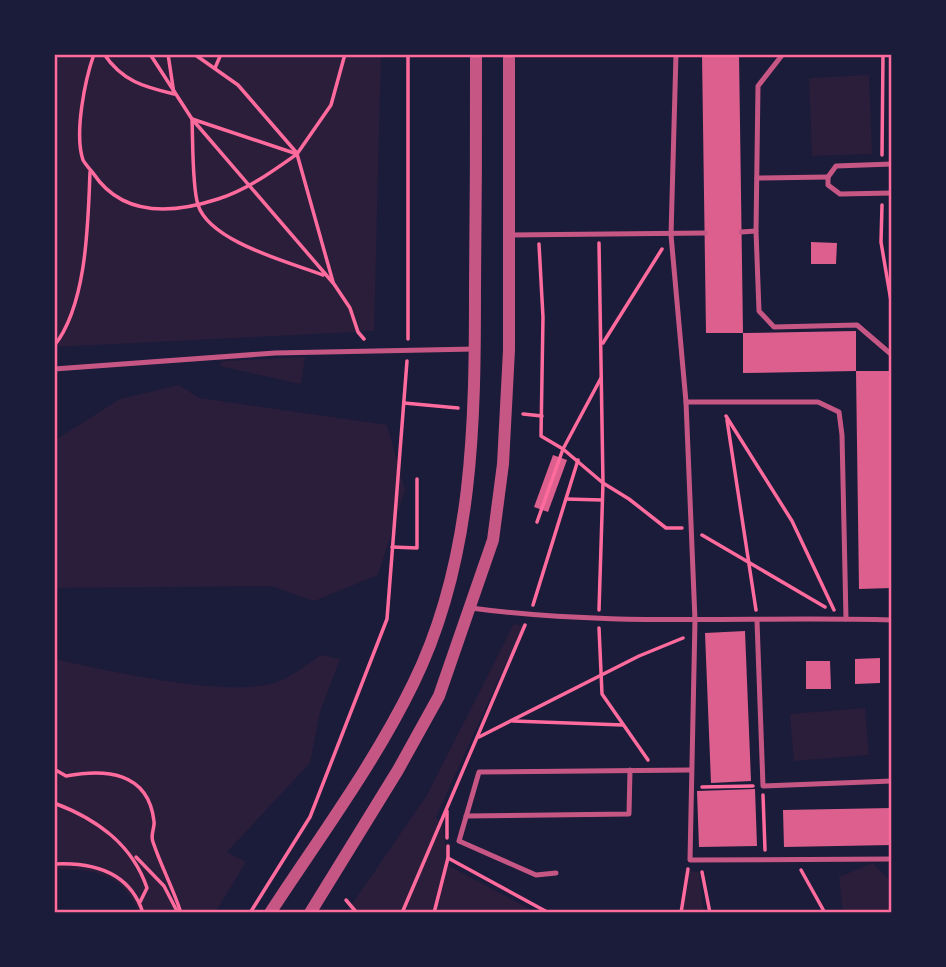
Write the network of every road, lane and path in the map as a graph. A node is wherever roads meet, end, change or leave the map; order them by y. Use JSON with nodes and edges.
{"nodes":[{"id":1,"x":94,"y":54,"type":"edge"},
{"id":2,"x":104,"y":54,"type":"edge"},
{"id":3,"x":150,"y":54,"type":"edge"},
{"id":4,"x":167,"y":54,"type":"edge"},
{"id":5,"x":194,"y":54,"type":"edge"},
{"id":6,"x":221,"y":54,"type":"edge"},
{"id":7,"x":345,"y":54,"type":"edge"},
{"id":8,"x":408,"y":54,"type":"edge"},
{"id":9,"x":476,"y":54,"type":"edge"},
{"id":10,"x":509,"y":54,"type":"edge"},
{"id":11,"x":676,"y":54,"type":"edge"},
{"id":12,"x":783,"y":54,"type":"edge"},
{"id":13,"x":214,"y":69,"type":"junction"},
{"id":14,"x":174,"y":94,"type":"junction"},
{"id":15,"x":192,"y":119,"type":"junction"},
{"id":16,"x":297,"y":154,"type":"junction"},
{"id":17,"x":892,"y":164,"type":"edge"},
{"id":18,"x":90,"y":170,"type":"junction"},
{"id":19,"x":828,"y":177,"type":"junction"},
{"id":20,"x":757,"y":178,"type":"junction"},
{"id":21,"x":250,"y":185,"type":"junction"},
{"id":22,"x":892,"y":193,"type":"edge"},
{"id":23,"x":198,"y":205,"type":"junction"},
{"id":24,"x":756,"y":231,"type":"junction"},
{"id":25,"x":741,"y":232,"type":"dead end"},
{"id":26,"x":705,"y":233,"type":"dead end"},
{"id":27,"x":510,"y":235,"type":"junction"},
{"id":28,"x":599,"y":235,"type":"junction"},
{"id":29,"x":671,"y":235,"type":"junction"},
{"id":30,"x":539,"y":236,"type":"junction"},
{"id":31,"x":326,"y":276,"type":"junction"},
{"id":32,"x":334,"y":284,"type":"junction"},
{"id":33,"x":602,"y":345,"type":"junction"},
{"id":34,"x":54,"y":346,"type":"edge"},
{"id":35,"x":408,"y":348,"type":"junction"},
{"id":36,"x":371,"y":349,"type":"junction"},
{"id":37,"x":475,"y":349,"type":"junction"},
{"id":38,"x":892,"y":355,"type":"edge"},
{"id":39,"x":54,"y":369,"type":"edge"},
{"id":40,"x":602,"y":376,"type":"junction"},
{"id":41,"x":686,"y":402,"type":"junction"},
{"id":42,"x":404,"y":403,"type":"junction"},
{"id":43,"x":724,"y":405,"type":"junction"},
{"id":44,"x":460,"y":408,"type":"dead end"},
{"id":45,"x":523,"y":414,"type":"dead end"},
{"id":46,"x":542,"y":416,"type":"junction"},
{"id":47,"x":726,"y":416,"type":"junction"},
{"id":48,"x":563,"y":449,"type":"junction"},
{"id":49,"x":578,"y":460,"type":"junction"},
{"id":50,"x":417,"y":479,"type":"dead end"},
{"id":51,"x":603,"y":483,"type":"junction"},
{"id":52,"x":566,"y":499,"type":"junction"},
{"id":53,"x":603,"y":500,"type":"junction"},
{"id":54,"x":537,"y":522,"type":"dead end"},
{"id":55,"x":691,"y":528,"type":"junction"},
{"id":56,"x":392,"y":547,"type":"junction"},
{"id":57,"x":749,"y":563,"type":"junction"},
{"id":58,"x":471,"y":608,"type":"junction"},
{"id":59,"x":530,"y":615,"type":"junction"},
{"id":60,"x":599,"y":617,"type":"junction"},
{"id":61,"x":846,"y":619,"type":"junction"},
{"id":62,"x":695,"y":620,"type":"junction"},
{"id":63,"x":892,"y":620,"type":"edge"},
{"id":64,"x":757,"y":621,"type":"junction"},
{"id":65,"x":695,"y":633,"type":"junction"},
{"id":66,"x":599,"y":676,"type":"junction"},
{"id":67,"x":511,"y":721,"type":"junction"},
{"id":68,"x":623,"y":725,"type":"junction"},
{"id":69,"x":477,"y":738,"type":"junction"},
{"id":70,"x":54,"y":769,"type":"edge"},
{"id":71,"x":630,"y":770,"type":"junction"},
{"id":72,"x":655,"y":770,"type":"junction"},
{"id":73,"x":690,"y":770,"type":"junction"},
{"id":74,"x":892,"y":782,"type":"edge"},
{"id":75,"x":763,"y":786,"type":"junction"},
{"id":76,"x":690,"y":787,"type":"junction"},
{"id":77,"x":54,"y":803,"type":"edge"},
{"id":78,"x":447,"y":808,"type":"junction"},
{"id":79,"x":466,"y":816,"type":"junction"},
{"id":80,"x":132,"y":853,"type":"junction"},
{"id":81,"x":448,"y":858,"type":"junction"},
{"id":82,"x":765,"y":859,"type":"junction"},
{"id":83,"x":795,"y":859,"type":"junction"},
{"id":84,"x":892,"y":859,"type":"edge"},
{"id":85,"x":690,"y":860,"type":"junction"},
{"id":86,"x":699,"y":860,"type":"junction"},
{"id":87,"x":54,"y":864,"type":"edge"},
{"id":88,"x":556,"y":873,"type":"dead end"},
{"id":89,"x":346,"y":900,"type":"dead end"},
{"id":90,"x":140,"y":902,"type":"junction"},
{"id":91,"x":143,"y":913,"type":"edge"},
{"id":92,"x":179,"y":913,"type":"edge"},
{"id":93,"x":250,"y":913,"type":"edge"},
{"id":94,"x":271,"y":913,"type":"edge"},
{"id":95,"x":310,"y":913,"type":"edge"},
{"id":96,"x":358,"y":913,"type":"edge"},
{"id":97,"x":402,"y":913,"type":"edge"},
{"id":98,"x":434,"y":913,"type":"edge"},
{"id":99,"x":549,"y":913,"type":"edge"},
{"id":100,"x":681,"y":913,"type":"edge"},
{"id":101,"x":710,"y":913,"type":"edge"},
{"id":102,"x":825,"y":913,"type":"edge"}],
"edges":[{"from":1,"to":18,"type":"path"},
{"from":2,"to":14,"type":"path"},
{"from":3,"to":14,"type":"path"},
{"from":4,"to":14,"type":"path"},
{"from":5,"to":13,"type":"path"},
{"from":6,"to":13,"type":"path"},
{"from":7,"to":16,"type":"path"},
{"from":8,"to":35,"type":"path"},
{"from":9,"to":37,"type":"street"},
{"from":10,"to":27,"type":"street"},
{"from":11,"to":29,"type":"lane"},
{"from":12,"to":20,"type":"lane"},
{"from":13,"to":16,"type":"path"},
{"from":14,"to":15,"type":"path"},
{"from":15,"to":16,"type":"path"},
{"from":15,"to":21,"type":"path"},
{"from":15,"to":23,"type":"path"},
{"from":16,"to":21,"type":"path"},
{"from":16,"to":32,"type":"path"},
{"from":17,"to":19,"type":"lane"},
{"from":18,"to":23,"type":"path"},
{"from":18,"to":34,"type":"path"},
{"from":19,"to":20,"type":"lane"},
{"from":19,"to":22,"type":"lane"},
{"from":20,"to":24,"type":"lane"},
{"from":21,"to":23,"type":"path"},
{"from":21,"to":31,"type":"path"},
{"from":23,"to":31,"type":"path"},
{"from":24,"to":25,"type":"lane"},
{"from":24,"to":38,"type":"lane"},
{"from":26,"to":29,"type":"lane"},
{"from":27,"to":30,"type":"lane"},
{"from":27,"to":58,"type":"street"},
{"from":28,"to":29,"type":"lane"},
{"from":28,"to":30,"type":"lane"},
{"from":28,"to":33,"type":"path"},
{"from":29,"to":33,"type":"path"},
{"from":29,"to":41,"type":"lane"},
{"from":30,"to":46,"type":"path"},
{"from":31,"to":32,"type":"path"},
{"from":32,"to":36,"type":"path"},
{"from":33,"to":40,"type":"path"},
{"from":35,"to":36,"type":"lane"},
{"from":35,"to":37,"type":"lane"},
{"from":35,"to":42,"type":"path"},
{"from":36,"to":39,"type":"lane"},
{"from":37,"to":94,"type":"street"},
{"from":40,"to":48,"type":"path"},
{"from":40,"to":51,"type":"path"},
{"from":41,"to":43,"type":"lane"},
{"from":41,"to":55,"type":"lane"},
{"from":42,"to":44,"type":"path"},
{"from":42,"to":56,"type":"path"},
{"from":43,"to":47,"type":"path"},
{"from":43,"to":61,"type":"lane"},
{"from":45,"to":46,"type":"path"},
{"from":46,"to":48,"type":"path"},
{"from":47,"to":57,"type":"path"},
{"from":47,"to":57,"type":"path"},
{"from":48,"to":49,"type":"path"},
{"from":48,"to":54,"type":"path"},
{"from":49,"to":51,"type":"path"},
{"from":49,"to":52,"type":"path"},
{"from":50,"to":56,"type":"path"},
{"from":51,"to":53,"type":"path"},
{"from":51,"to":55,"type":"path"},
{"from":52,"to":53,"type":"path"},
{"from":52,"to":59,"type":"path"},
{"from":53,"to":60,"type":"path"},
{"from":55,"to":57,"type":"path"},
{"from":55,"to":62,"type":"lane"},
{"from":56,"to":93,"type":"path"},
{"from":57,"to":64,"type":"path"},
{"from":58,"to":59,"type":"lane"},
{"from":58,"to":95,"type":"street"},
{"from":59,"to":60,"type":"lane"},
{"from":59,"to":69,"type":"path"},
{"from":60,"to":62,"type":"lane"},
{"from":60,"to":66,"type":"path"},
{"from":61,"to":63,"type":"lane"},
{"from":61,"to":64,"type":"lane"},
{"from":62,"to":64,"type":"lane"},
{"from":62,"to":65,"type":"lane"},
{"from":64,"to":75,"type":"lane"},
{"from":65,"to":66,"type":"path"},
{"from":65,"to":73,"type":"lane"},
{"from":66,"to":67,"type":"path"},
{"from":66,"to":68,"type":"path"},
{"from":67,"to":68,"type":"path"},
{"from":67,"to":69,"type":"path"},
{"from":68,"to":72,"type":"path"},
{"from":69,"to":78,"type":"path"},
{"from":70,"to":92,"type":"path"},
{"from":71,"to":72,"type":"lane"},
{"from":71,"to":79,"type":"lane"},
{"from":71,"to":79,"type":"lane"},
{"from":72,"to":73,"type":"lane"},
{"from":73,"to":76,"type":"lane"},
{"from":74,"to":75,"type":"lane"},
{"from":75,"to":76,"type":"path"},
{"from":75,"to":82,"type":"path"},
{"from":76,"to":85,"type":"lane"},
{"from":77,"to":80,"type":"path"},
{"from":78,"to":81,"type":"path"},
{"from":78,"to":97,"type":"path"},
{"from":79,"to":88,"type":"lane"},
{"from":80,"to":90,"type":"path"},
{"from":80,"to":92,"type":"path"},
{"from":81,"to":98,"type":"path"},
{"from":81,"to":99,"type":"path"},
{"from":82,"to":83,"type":"lane"},
{"from":82,"to":86,"type":"lane"},
{"from":83,"to":84,"type":"lane"},
{"from":83,"to":102,"type":"path"},
{"from":85,"to":86,"type":"lane"},
{"from":85,"to":100,"type":"path"},
{"from":86,"to":101,"type":"path"},
{"from":87,"to":90,"type":"path"},
{"from":89,"to":96,"type":"path"},
{"from":90,"to":91,"type":"path"}]}
